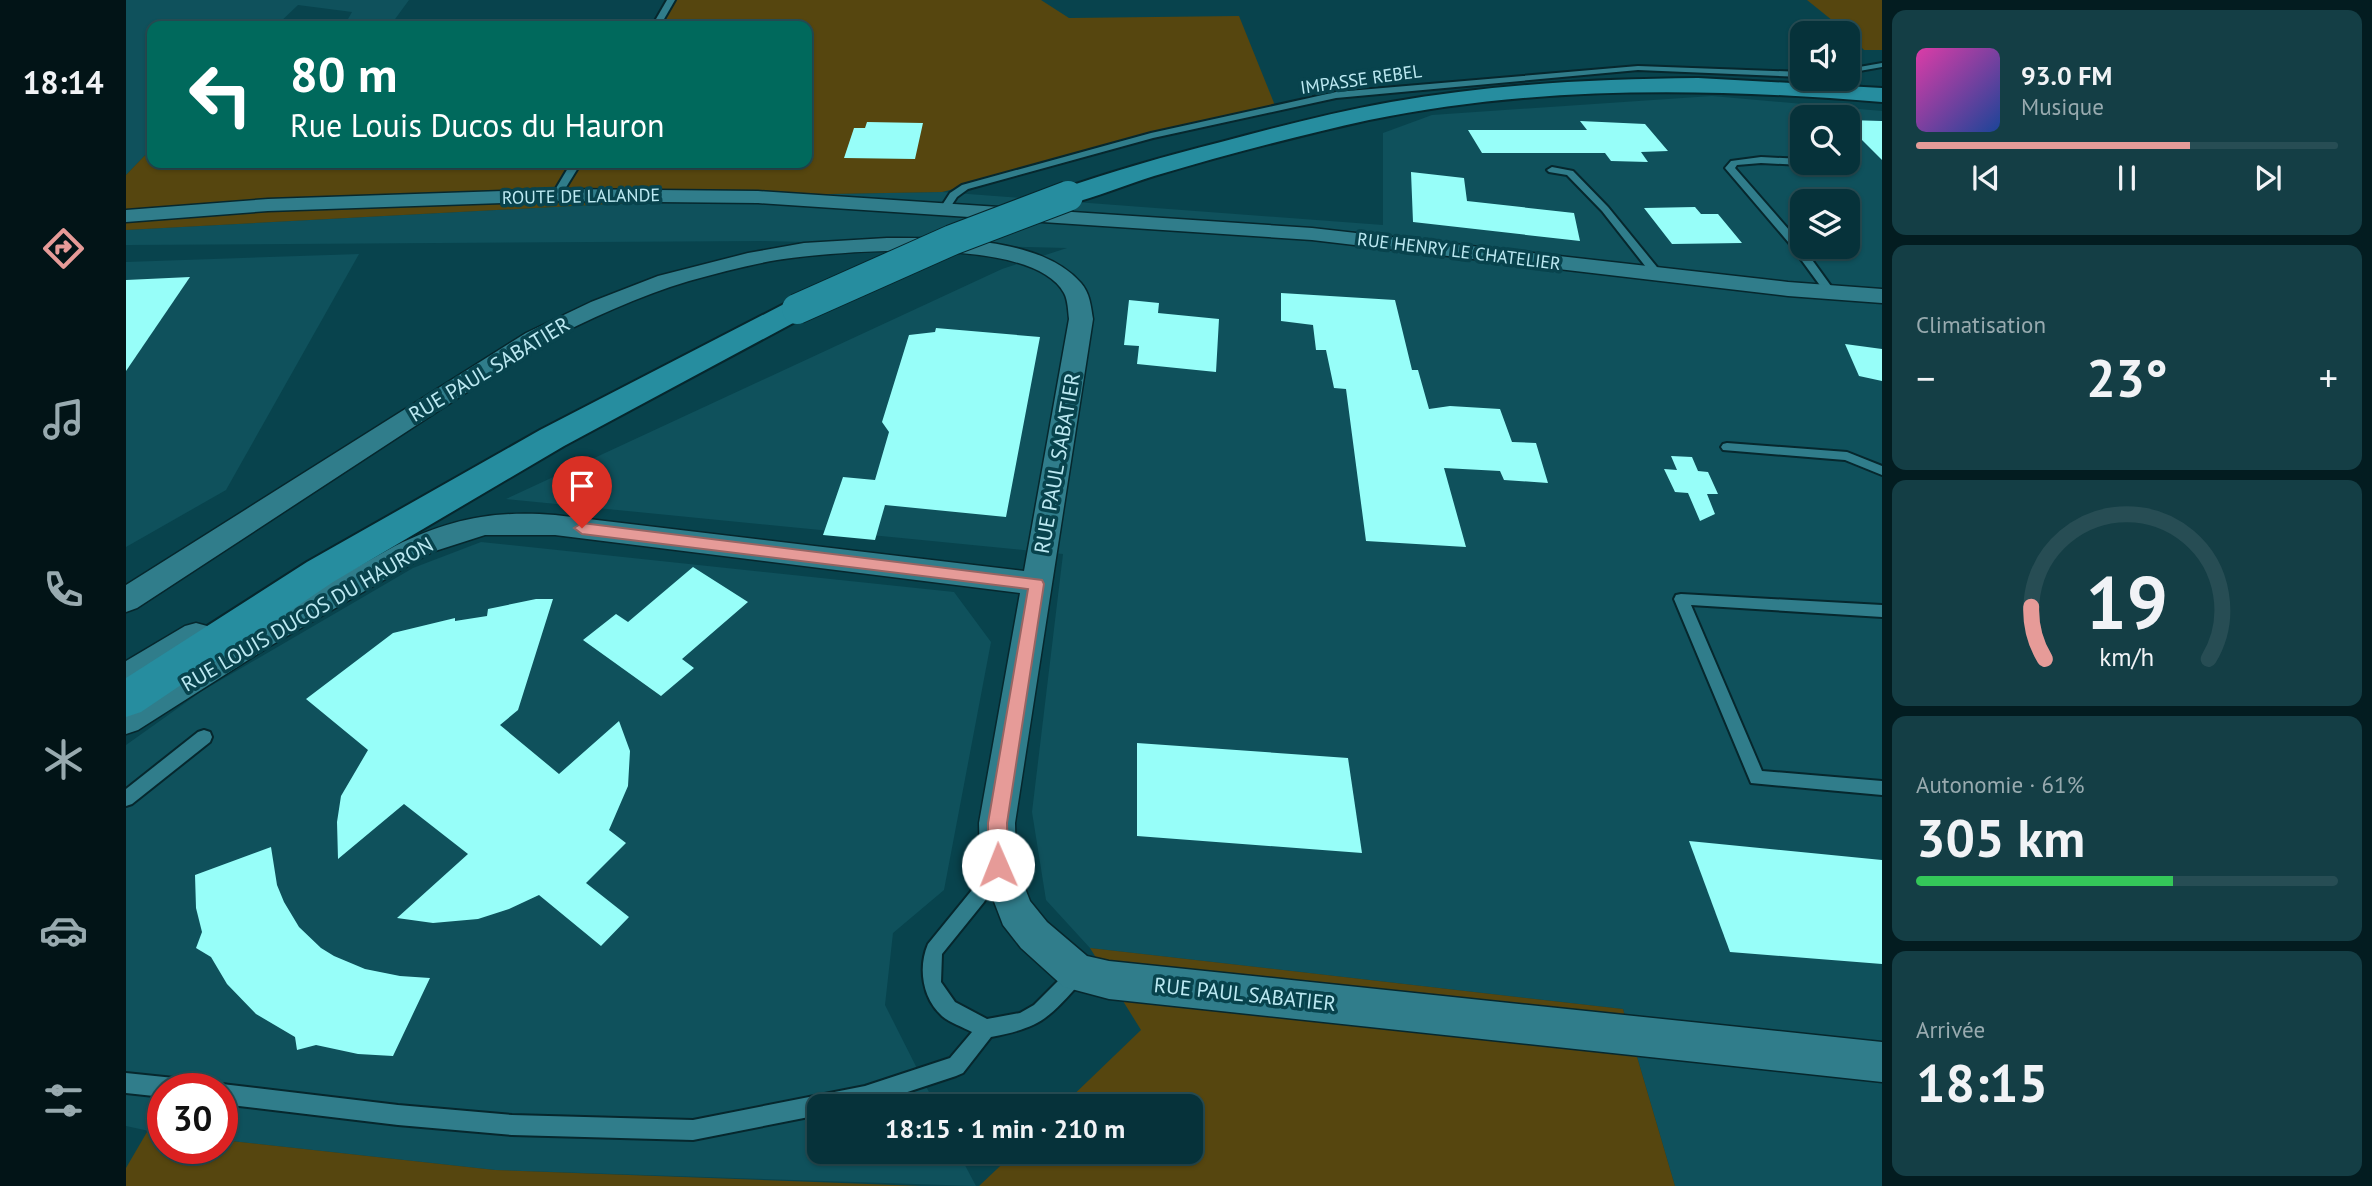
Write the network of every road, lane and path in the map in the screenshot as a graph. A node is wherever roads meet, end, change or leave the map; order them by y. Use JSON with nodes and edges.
{"nodes":[{"id":1,"x":671,"y":0,"type":"edge"},
{"id":2,"x":659,"y":21,"type":"edge"},
{"id":3,"x":1882,"y":65,"type":"edge"},
{"id":4,"x":1860,"y":69,"type":"edge"},
{"id":5,"x":1790,"y":74,"type":"edge"},
{"id":6,"x":1882,"y":95,"type":"edge"},
{"id":7,"x":1790,"y":161,"type":"edge"},
{"id":8,"x":573,"y":168,"type":"edge"},
{"id":9,"x":1552,"y":170,"type":"dead end"},
{"id":10,"x":557,"y":195,"type":"junction"},
{"id":11,"x":813,"y":201,"type":"junction"},
{"id":12,"x":943,"y":210,"type":"junction"},
{"id":13,"x":126,"y":216,"type":"edge"},
{"id":14,"x":1035,"y":217,"type":"joint"},
{"id":15,"x":804,"y":235,"type":"junction"},
{"id":16,"x":1657,"y":274,"type":"junction"},
{"id":17,"x":1831,"y":293,"type":"junction"},
{"id":18,"x":1882,"y":296,"type":"edge"},
{"id":19,"x":1727,"y":447,"type":"dead end"},
{"id":20,"x":1877,"y":468,"type":"edge"},
{"id":21,"x":1037,"y":584,"type":"junction"},
{"id":22,"x":288,"y":591,"type":"junction"},
{"id":23,"x":126,"y":600,"type":"edge"},
{"id":24,"x":1882,"y":611,"type":"edge"},
{"id":25,"x":126,"y":677,"type":"edge"},
{"id":26,"x":126,"y":700,"type":"edge"},
{"id":27,"x":126,"y":720,"type":"edge"},
{"id":28,"x":204,"y":737,"type":"dead end"},
{"id":29,"x":1882,"y":788,"type":"edge"},
{"id":30,"x":126,"y":799,"type":"edge"},
{"id":31,"x":998,"y":865,"type":"junction"},
{"id":32,"x":1077,"y":973,"type":"junction"},
{"id":33,"x":986,"y":1029,"type":"junction"},
{"id":34,"x":1882,"y":1062,"type":"edge"},
{"id":35,"x":126,"y":1083,"type":"edge"},
{"id":36,"x":147,"y":1085,"type":"edge"},
{"id":37,"x":238,"y":1096,"type":"edge"}],
"edges":[{"from":1,"to":2,"type":"lane"},
{"from":3,"to":4,"type":"lane"},
{"from":5,"to":12,"type":"lane","name":"IMPASSE REBEL"},
{"from":6,"to":22,"type":"main road","bridge":true},
{"from":7,"to":17,"type":"lane"},
{"from":8,"to":10,"type":"lane"},
{"from":9,"to":16,"type":"lane"},
{"from":10,"to":11,"type":"street","name":"ROUTE DE LALANDE"},
{"from":10,"to":13,"type":"street","name":"ROUTE DE LALANDE"},
{"from":11,"to":12,"type":"street","name":"ROUTE DE LALANDE"},
{"from":11,"to":15,"type":"street"},
{"from":12,"to":14,"type":"street","name":"ROUTE DE LALANDE"},
{"from":14,"to":16,"type":"street","name":"RUE HENRY LE CHATELIER"},
{"from":15,"to":21,"type":"street","name":"RUE PAUL SABATIER"},
{"from":15,"to":23,"type":"street","name":"RUE PAUL SABATIER"},
{"from":16,"to":17,"type":"street","name":"RUE HENRY LE CHATELIER"},
{"from":17,"to":18,"type":"street","name":"RUE HENRY LE CHATELIER"},
{"from":19,"to":20,"type":"lane"},
{"from":21,"to":27,"type":"street","name":"RUE LOUIS DUCOS DU HAURON"},
{"from":21,"to":31,"type":"street","name":"RUE PAUL SABATIER"},
{"from":22,"to":25,"type":"street"},
{"from":22,"to":26,"type":"main road"},
{"from":24,"to":29,"type":"lane"},
{"from":28,"to":30,"type":"lane"},
{"from":31,"to":32,"type":"street","name":"RUE PAUL SABATIER"},
{"from":31,"to":33,"type":"lane"},
{"from":32,"to":33,"type":"lane"},
{"from":32,"to":34,"type":"street","name":"RUE PAUL SABATIER"},
{"from":33,"to":37,"type":"lane"},
{"from":35,"to":36,"type":"lane"}]}
